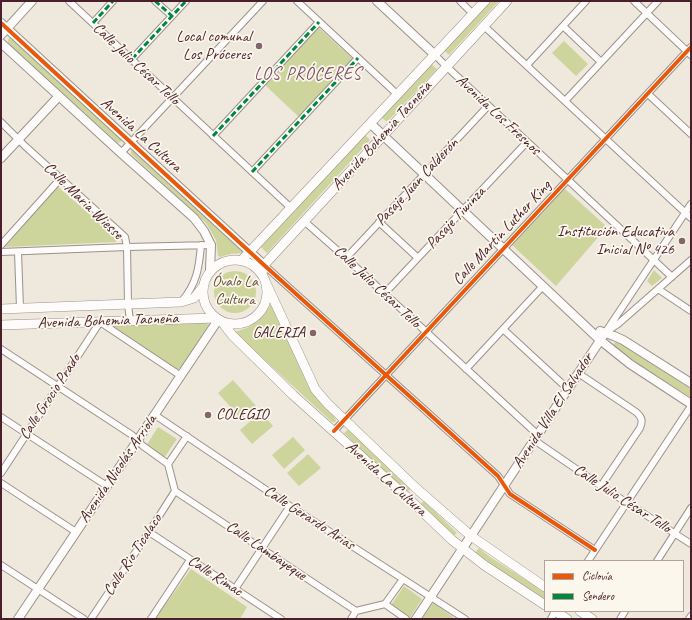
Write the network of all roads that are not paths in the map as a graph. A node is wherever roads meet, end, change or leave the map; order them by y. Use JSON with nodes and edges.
{"nodes":[{"id":1,"x":32,"y":1,"type":"edge"},
{"id":2,"x":69,"y":1,"type":"edge"},
{"id":3,"x":113,"y":1,"type":"edge"},
{"id":4,"x":155,"y":1,"type":"edge"},
{"id":5,"x":186,"y":1,"type":"edge"},
{"id":6,"x":262,"y":1,"type":"edge"},
{"id":7,"x":297,"y":1,"type":"edge"},
{"id":8,"x":377,"y":1,"type":"edge"},
{"id":9,"x":460,"y":1,"type":"edge"},
{"id":10,"x":485,"y":1,"type":"edge"},
{"id":11,"x":507,"y":1,"type":"edge"},
{"id":12,"x":586,"y":1,"type":"edge"},
{"id":13,"x":634,"y":1,"type":"edge"},
{"id":14,"x":658,"y":1,"type":"edge"},
{"id":15,"x":646,"y":13,"type":"junction"},
{"id":16,"x":473,"y":14,"type":"junction"},
{"id":17,"x":172,"y":16,"type":"junction"},
{"id":18,"x":319,"y":22,"type":"junction"},
{"id":19,"x":93,"y":23,"type":"junction"},
{"id":20,"x":484,"y":26,"type":"junction"},
{"id":21,"x":563,"y":26,"type":"junction"},
{"id":22,"x":3,"y":29,"type":"edge"},
{"id":23,"x":1,"y":43,"type":"edge"},
{"id":24,"x":690,"y":51,"type":"edge"},
{"id":25,"x":435,"y":55,"type":"junction"},
{"id":26,"x":358,"y":58,"type":"junction"},
{"id":27,"x":132,"y":60,"type":"junction"},
{"id":28,"x":601,"y":62,"type":"junction"},
{"id":29,"x":527,"y":65,"type":"junction"},
{"id":30,"x":446,"y":66,"type":"junction"},
{"id":31,"x":648,"y":94,"type":"junction"},
{"id":32,"x":398,"y":95,"type":"junction"},
{"id":33,"x":59,"y":96,"type":"junction"},
{"id":34,"x":173,"y":98,"type":"junction"},
{"id":35,"x":565,"y":100,"type":"junction"},
{"id":36,"x":488,"y":106,"type":"junction"},
{"id":37,"x":1,"y":122,"type":"edge"},
{"id":38,"x":371,"y":124,"type":"junction"},
{"id":39,"x":691,"y":134,"type":"edge"},
{"id":40,"x":214,"y":136,"type":"junction"},
{"id":41,"x":382,"y":136,"type":"junction"},
{"id":42,"x":19,"y":139,"type":"junction"},
{"id":43,"x":606,"y":139,"type":"junction"},
{"id":44,"x":527,"y":142,"type":"junction"},
{"id":45,"x":131,"y":143,"type":"junction"},
{"id":46,"x":121,"y":153,"type":"junction"},
{"id":47,"x":1,"y":158,"type":"edge"},
{"id":48,"x":252,"y":172,"type":"junction"},
{"id":49,"x":424,"y":174,"type":"junction"},
{"id":50,"x":60,"y":178,"type":"junction"},
{"id":51,"x":568,"y":180,"type":"junction"},
{"id":52,"x":691,"y":204,"type":"edge"},
{"id":53,"x":291,"y":208,"type":"junction"},
{"id":54,"x":462,"y":210,"type":"junction"},
{"id":55,"x":685,"y":213,"type":"junction"},
{"id":56,"x":691,"y":218,"type":"edge"},
{"id":57,"x":304,"y":221,"type":"junction"},
{"id":58,"x":379,"y":222,"type":"junction"},
{"id":59,"x":1,"y":245,"type":"edge"},
{"id":60,"x":201,"y":245,"type":"junction"},
{"id":61,"x":211,"y":245,"type":"junction"},
{"id":62,"x":127,"y":247,"type":"junction"},
{"id":63,"x":503,"y":249,"type":"junction"},
{"id":64,"x":250,"y":251,"type":"junction"},
{"id":65,"x":1,"y":252,"type":"edge"},
{"id":66,"x":18,"y":252,"type":"junction"},
{"id":67,"x":346,"y":258,"type":"junction"},
{"id":68,"x":418,"y":258,"type":"junction"},
{"id":69,"x":242,"y":260,"type":"junction"},
{"id":70,"x":653,"y":260,"type":"junction"},
{"id":71,"x":691,"y":260,"type":"edge"},
{"id":72,"x":264,"y":265,"type":"junction"},
{"id":73,"x":210,"y":270,"type":"junction"},
{"id":74,"x":672,"y":277,"type":"junction"},
{"id":75,"x":264,"y":278,"type":"junction"},
{"id":76,"x":543,"y":286,"type":"junction"},
{"id":77,"x":202,"y":288,"type":"junction"},
{"id":78,"x":658,"y":289,"type":"junction"},
{"id":79,"x":384,"y":294,"type":"junction"},
{"id":80,"x":181,"y":302,"type":"junction"},
{"id":81,"x":128,"y":304,"type":"junction"},
{"id":82,"x":20,"y":308,"type":"junction"},
{"id":83,"x":1,"y":309,"type":"edge"},
{"id":84,"x":691,"y":311,"type":"edge"},
{"id":85,"x":219,"y":320,"type":"junction"},
{"id":86,"x":130,"y":321,"type":"junction"},
{"id":87,"x":100,"y":322,"type":"junction"},
{"id":88,"x":1,"y":325,"type":"edge"},
{"id":89,"x":503,"y":329,"type":"junction"},
{"id":90,"x":426,"y":332,"type":"junction"},
{"id":91,"x":602,"y":336,"type":"junction"},
{"id":92,"x":1,"y":349,"type":"edge"},
{"id":93,"x":466,"y":369,"type":"junction"},
{"id":94,"x":578,"y":373,"type":"junction"},
{"id":95,"x":386,"y":375,"type":"junction"},
{"id":96,"x":181,"y":376,"type":"junction"},
{"id":97,"x":691,"y":383,"type":"edge"},
{"id":98,"x":57,"y":387,"type":"junction"},
{"id":99,"x":568,"y":389,"type":"junction"},
{"id":100,"x":691,"y":405,"type":"edge"},
{"id":101,"x":155,"y":415,"type":"junction"},
{"id":102,"x":1,"y":417,"type":"edge"},
{"id":103,"x":344,"y":420,"type":"junction"},
{"id":104,"x":334,"y":431,"type":"junction"},
{"id":105,"x":26,"y":434,"type":"junction"},
{"id":106,"x":187,"y":436,"type":"junction"},
{"id":107,"x":535,"y":437,"type":"junction"},
{"id":108,"x":138,"y":440,"type":"junction"},
{"id":109,"x":168,"y":464,"type":"junction"},
{"id":110,"x":1,"y":473,"type":"edge"},
{"id":111,"x":1,"y":483,"type":"edge"},
{"id":112,"x":107,"y":486,"type":"junction"},
{"id":113,"x":504,"y":486,"type":"junction"},
{"id":114,"x":601,"y":486,"type":"junction"},
{"id":115,"x":417,"y":489,"type":"junction"},
{"id":116,"x":175,"y":491,"type":"junction"},
{"id":117,"x":408,"y":498,"type":"junction"},
{"id":118,"x":627,"y":502,"type":"junction"},
{"id":119,"x":290,"y":506,"type":"junction"},
{"id":120,"x":691,"y":508,"type":"edge"},
{"id":121,"x":76,"y":532,"type":"junction"},
{"id":122,"x":149,"y":532,"type":"junction"},
{"id":123,"x":674,"y":533,"type":"junction"},
{"id":124,"x":471,"y":536,"type":"junction"},
{"id":125,"x":691,"y":544,"type":"edge"},
{"id":126,"x":262,"y":548,"type":"junction"},
{"id":127,"x":462,"y":548,"type":"junction"},
{"id":128,"x":595,"y":550,"type":"junction"},
{"id":129,"x":190,"y":560,"type":"junction"},
{"id":130,"x":589,"y":560,"type":"edge"},
{"id":131,"x":658,"y":560,"type":"edge"},
{"id":132,"x":1,"y":565,"type":"edge"},
{"id":133,"x":402,"y":579,"type":"junction"},
{"id":134,"x":544,"y":586,"type":"edge"},
{"id":135,"x":38,"y":589,"type":"junction"},
{"id":136,"x":235,"y":589,"type":"junction"},
{"id":137,"x":430,"y":597,"type":"junction"},
{"id":138,"x":385,"y":604,"type":"junction"},
{"id":139,"x":544,"y":604,"type":"edge"},
{"id":140,"x":356,"y":611,"type":"junction"},
{"id":141,"x":556,"y":612,"type":"edge"},
{"id":142,"x":582,"y":612,"type":"edge"},
{"id":143,"x":691,"y":616,"type":"edge"},
{"id":144,"x":462,"y":618,"type":"edge"},
{"id":145,"x":18,"y":619,"type":"edge"},
{"id":146,"x":84,"y":619,"type":"edge"},
{"id":147,"x":91,"y":619,"type":"edge"},
{"id":148,"x":151,"y":619,"type":"edge"},
{"id":149,"x":281,"y":619,"type":"edge"},
{"id":150,"x":351,"y":619,"type":"edge"},
{"id":151,"x":406,"y":619,"type":"edge"},
{"id":152,"x":416,"y":619,"type":"edge"},
{"id":153,"x":567,"y":619,"type":"edge"},
{"id":154,"x":592,"y":619,"type":"edge"},
{"id":155,"x":689,"y":619,"type":"edge"}],
"edges":[{"from":1,"to":22,"type":"street"},
{"from":2,"to":19,"type":"street","name":"Calle Julio César Tello"},
{"from":3,"to":19,"type":"street"},
{"from":4,"to":17,"type":"street"},
{"from":5,"to":17,"type":"street"},
{"from":6,"to":34,"type":"street"},
{"from":7,"to":18,"type":"street"},
{"from":8,"to":25,"type":"street","name":"Avenida Los Fresnos"},
{"from":9,"to":16,"type":"street"},
{"from":10,"to":16,"type":"main road","name":"Avenida Bohemia Tacneña"},
{"from":11,"to":20,"type":"main road","name":"Avenida Bohemia Tacneña"},
{"from":12,"to":21,"type":"street"},
{"from":13,"to":15,"type":"street"},
{"from":14,"to":15,"type":"street"},
{"from":15,"to":24,"type":"street"},
{"from":15,"to":28,"type":"street"},
{"from":16,"to":25,"type":"main road","name":"Avenida Bohemia Tacneña"},
{"from":17,"to":27,"type":"street"},
{"from":18,"to":26,"type":"street"},
{"from":18,"to":40,"type":"street"},
{"from":19,"to":27,"type":"street","name":"Calle Julio César Tello"},
{"from":20,"to":29,"type":"street"},
{"from":20,"to":30,"type":"main road","name":"Avenida Bohemia Tacneña"},
{"from":21,"to":28,"type":"street"},
{"from":21,"to":29,"type":"street"},
{"from":22,"to":45,"type":"street","name":"Avenida La Cultura"},
{"from":23,"to":33,"type":"street","name":"Avenida La Cultura"},
{"from":24,"to":31,"type":"street","name":"Calle Martin Luther King"},
{"from":25,"to":30,"type":"street","name":"Avenida Los Fresnos"},
{"from":25,"to":32,"type":"main road","name":"Avenida Bohemia Tacneña"},
{"from":26,"to":32,"type":"street"},
{"from":26,"to":48,"type":"street"},
{"from":27,"to":34,"type":"street","name":"Calle Julio César Tello"},
{"from":28,"to":35,"type":"street"},
{"from":29,"to":35,"type":"street"},
{"from":30,"to":36,"type":"street","name":"Avenida Los Fresnos"},
{"from":30,"to":41,"type":"main road","name":"Avenida Bohemia Tacneña"},
{"from":31,"to":39,"type":"street"},
{"from":31,"to":43,"type":"street","name":"Calle Martin Luther King"},
{"from":32,"to":38,"type":"main road","name":"Avenida Bohemia Tacneña"},
{"from":33,"to":42,"type":"street"},
{"from":33,"to":46,"type":"street","name":"Avenida La Cultura"},
{"from":34,"to":40,"type":"street","name":"Calle Julio César Tello"},
{"from":34,"to":45,"type":"street"},
{"from":35,"to":43,"type":"street"},
{"from":36,"to":44,"type":"street","name":"Avenida Los Fresnos"},
{"from":36,"to":49,"type":"street","name":"Pasaje Juan Calderón"},
{"from":37,"to":42,"type":"street","name":"Calle Maria Wiesse"},
{"from":38,"to":41,"type":"street"},
{"from":38,"to":53,"type":"main road","name":"Avenida Bohemia Tacneña"},
{"from":40,"to":48,"type":"street","name":"Calle Julio César Tello"},
{"from":41,"to":49,"type":"street"},
{"from":41,"to":57,"type":"main road","name":"Avenida Bohemia Tacneña"},
{"from":42,"to":47,"type":"street"},
{"from":42,"to":50,"type":"street","name":"Calle Maria Wiesse"},
{"from":43,"to":51,"type":"street","name":"Calle Martin Luther King"},
{"from":43,"to":55,"type":"street"},
{"from":44,"to":51,"type":"street","name":"Avenida Los Fresnos"},
{"from":44,"to":54,"type":"street","name":"Pasaje Tiwinza"},
{"from":45,"to":46,"type":"street"},
{"from":45,"to":64,"type":"street","name":"Avenida La Cultura"},
{"from":46,"to":61,"type":"street","name":"Avenida La Cultura"},
{"from":48,"to":53,"type":"street","name":"Calle Julio César Tello"},
{"from":49,"to":54,"type":"street"},
{"from":49,"to":58,"type":"street","name":"Pasaje Juan Calderón"},
{"from":50,"to":59,"type":"street"},
{"from":50,"to":62,"type":"street","name":"Calle Maria Wiesse"},
{"from":51,"to":63,"type":"street","name":"Calle Martin Luther King"},
{"from":51,"to":70,"type":"street","name":"Avenida Los Fresnos"},
{"from":52,"to":55,"type":"street","name":"Avenida Villa El Salvador"},
{"from":53,"to":64,"type":"main road","name":"Avenida Bohemia Tacneña"},
{"from":54,"to":63,"type":"street"},
{"from":54,"to":68,"type":"street","name":"Pasaje Tiwinza"},
{"from":55,"to":56,"type":"street"},
{"from":55,"to":70,"type":"street","name":"Avenida Villa El Salvador"},
{"from":57,"to":67,"type":"street","name":"Calle Julio César Tello"},
{"from":57,"to":72,"type":"main road","name":"Avenida Bohemia Tacneña"},
{"from":58,"to":67,"type":"street","name":"Pasaje Juan Calderón"},
{"from":58,"to":68,"type":"street"},
{"from":60,"to":61,"type":"street"},
{"from":60,"to":62,"type":"street"},
{"from":60,"to":80,"type":"street"},
{"from":61,"to":73,"type":"street"},
{"from":62,"to":66,"type":"street"},
{"from":62,"to":81,"type":"street","name":"Calle Maria Wiesse"},
{"from":63,"to":76,"type":"street"},
{"from":63,"to":90,"type":"street","name":"Calle Martin Luther King"},
{"from":64,"to":69,"type":"main road","name":"Avenida Bohemia Tacneña"},
{"from":64,"to":72,"type":"street","name":"Avenida La Cultura"},
{"from":65,"to":66,"type":"street"},
{"from":66,"to":82,"type":"street"},
{"from":67,"to":79,"type":"street","name":"Calle Julio César Tello"},
{"from":68,"to":79,"type":"street","name":"Pasaje Tiwinza"},
{"from":69,"to":73,"type":"main road"},
{"from":69,"to":75,"type":"main road"},
{"from":70,"to":74,"type":"street","name":"Avenida Los Fresnos"},
{"from":70,"to":91,"type":"street","name":"Avenida Villa El Salvador"},
{"from":71,"to":74,"type":"street"},
{"from":72,"to":75,"type":"main road","name":"Avenida Bohemia Tacneña"},
{"from":72,"to":95,"type":"street"},
{"from":73,"to":77,"type":"main road"},
{"from":74,"to":78,"type":"street"},
{"from":75,"to":85,"type":"main road"},
{"from":75,"to":103,"type":"main road","name":"Avenida La Cultura"},
{"from":76,"to":89,"type":"street"},
{"from":76,"to":91,"type":"street"},
{"from":77,"to":80,"type":"main road","name":"Avenida Bohemia Tacneña"},
{"from":77,"to":85,"type":"main road"},
{"from":78,"to":84,"type":"street"},
{"from":78,"to":91,"type":"street"},
{"from":79,"to":90,"type":"street","name":"Calle Julio César Tello"},
{"from":80,"to":81,"type":"main road","name":"Avenida Bohemia Tacneña"},
{"from":81,"to":82,"type":"main road","name":"Avenida Bohemia Tacneña"},
{"from":81,"to":86,"type":"street","name":"Calle Maria Wiesse"},
{"from":82,"to":83,"type":"main road","name":"Avenida Bohemia Tacneña"},
{"from":85,"to":86,"type":"main road","name":"Avenida Bohemia Tacneña"},
{"from":85,"to":96,"type":"street","name":"Avenida Nicolás Arriola"},
{"from":85,"to":104,"type":"main road","name":"Avenida La Cultura"},
{"from":86,"to":87,"type":"main road","name":"Avenida Bohemia Tacneña"},
{"from":87,"to":88,"type":"main road","name":"Avenida Bohemia Tacneña"},
{"from":87,"to":96,"type":"street"},
{"from":87,"to":98,"type":"street","name":"Calle Grocio Prado"},
{"from":89,"to":93,"type":"street"},
{"from":89,"to":99,"type":"street"},
{"from":90,"to":93,"type":"street","name":"Calle Julio César Tello"},
{"from":90,"to":95,"type":"street","name":"Calle Martin Luther King"},
{"from":91,"to":94,"type":"street","name":"Avenida Villa El Salvador"},
{"from":91,"to":97,"type":"street"},
{"from":91,"to":100,"type":"street"},
{"from":92,"to":98,"type":"street"},
{"from":93,"to":107,"type":"street","name":"Calle Julio César Tello"},
{"from":94,"to":99,"type":"street","name":"Avenida Villa El Salvador"},
{"from":94,"to":114,"type":"street"},
{"from":95,"to":103,"type":"street","name":"Calle Martin Luther King"},
{"from":95,"to":113,"type":"street"},
{"from":96,"to":101,"type":"street","name":"Avenida Nicolás Arriola"},
{"from":98,"to":105,"type":"street","name":"Calle Grocio Prado"},
{"from":98,"to":108,"type":"street"},
{"from":99,"to":107,"type":"street","name":"Avenida Villa El Salvador"},
{"from":100,"to":118,"type":"street"},
{"from":101,"to":106,"type":"street","name":"Calle Gerardo Arias"},
{"from":101,"to":108,"type":"street","name":"Avenida Nicolás Arriola"},
{"from":102,"to":105,"type":"street"},
{"from":103,"to":104,"type":"street","name":"Calle Martin Luther King"},
{"from":103,"to":115,"type":"main road","name":"Avenida La Cultura"},
{"from":104,"to":117,"type":"main road","name":"Avenida La Cultura"},
{"from":105,"to":110,"type":"street","name":"Calle Grocio Prado"},
{"from":105,"to":112,"type":"street"},
{"from":106,"to":109,"type":"street"},
{"from":106,"to":119,"type":"street","name":"Calle Gerardo Arias"},
{"from":107,"to":113,"type":"street","name":"Avenida Villa El Salvador"},
{"from":107,"to":114,"type":"street","name":"Calle Julio César Tello"},
{"from":108,"to":109,"type":"street"},
{"from":108,"to":112,"type":"street","name":"Avenida Nicolás Arriola"},
{"from":109,"to":116,"type":"street"},
{"from":111,"to":121,"type":"street"},
{"from":112,"to":121,"type":"street","name":"Avenida Nicolás Arriola"},
{"from":113,"to":124,"type":"street","name":"Avenida Villa El Salvador"},
{"from":113,"to":128,"type":"street"},
{"from":114,"to":118,"type":"street","name":"Calle Julio César Tello"},
{"from":115,"to":117,"type":"main road"},
{"from":115,"to":124,"type":"main road","name":"Avenida La Cultura"},
{"from":116,"to":122,"type":"street","name":"Calle Rio Ticalaco"},
{"from":116,"to":126,"type":"street","name":"Calle Lambayeque"},
{"from":117,"to":127,"type":"main road","name":"Avenida La Cultura"},
{"from":118,"to":123,"type":"street","name":"Calle Julio César Tello"},
{"from":118,"to":128,"type":"street"},
{"from":119,"to":126,"type":"street"},
{"from":119,"to":133,"type":"street","name":"Calle Gerardo Arias"},
{"from":120,"to":123,"type":"street"},
{"from":121,"to":135,"type":"street","name":"Avenida Nicolás Arriola"},
{"from":122,"to":129,"type":"street","name":"Calle Rimac"},
{"from":122,"to":147,"type":"street","name":"Calle Rio Ticalaco"},
{"from":123,"to":125,"type":"street","name":"Calle Julio César Tello"},
{"from":123,"to":131,"type":"street"},
{"from":124,"to":127,"type":"street","name":"Avenida Villa El Salvador"},
{"from":124,"to":134,"type":"main road","name":"Avenida La Cultura"},
{"from":126,"to":136,"type":"street"},
{"from":126,"to":140,"type":"street","name":"Calle Lambayeque"},
{"from":127,"to":137,"type":"street","name":"Avenida Villa El Salvador"},
{"from":127,"to":139,"type":"main road","name":"Avenida La Cultura"},
{"from":128,"to":130,"type":"street"},
{"from":129,"to":136,"type":"street","name":"Calle Rimac"},
{"from":129,"to":148,"type":"street"},
{"from":132,"to":135,"type":"street"},
{"from":133,"to":137,"type":"street","name":"Calle Gerardo Arias"},
{"from":133,"to":138,"type":"street"},
{"from":135,"to":145,"type":"street","name":"Avenida Nicolás Arriola"},
{"from":135,"to":146,"type":"street"},
{"from":136,"to":149,"type":"street","name":"Calle Rimac"},
{"from":137,"to":144,"type":"street","name":"Calle Gerardo Arias"},
{"from":137,"to":152,"type":"street","name":"Avenida Villa El Salvador"},
{"from":138,"to":140,"type":"street"},
{"from":138,"to":151,"type":"street"},
{"from":140,"to":150,"type":"street"},
{"from":141,"to":153,"type":"main road"},
{"from":142,"to":154,"type":"main road"},
{"from":143,"to":155,"type":"street"}]}
